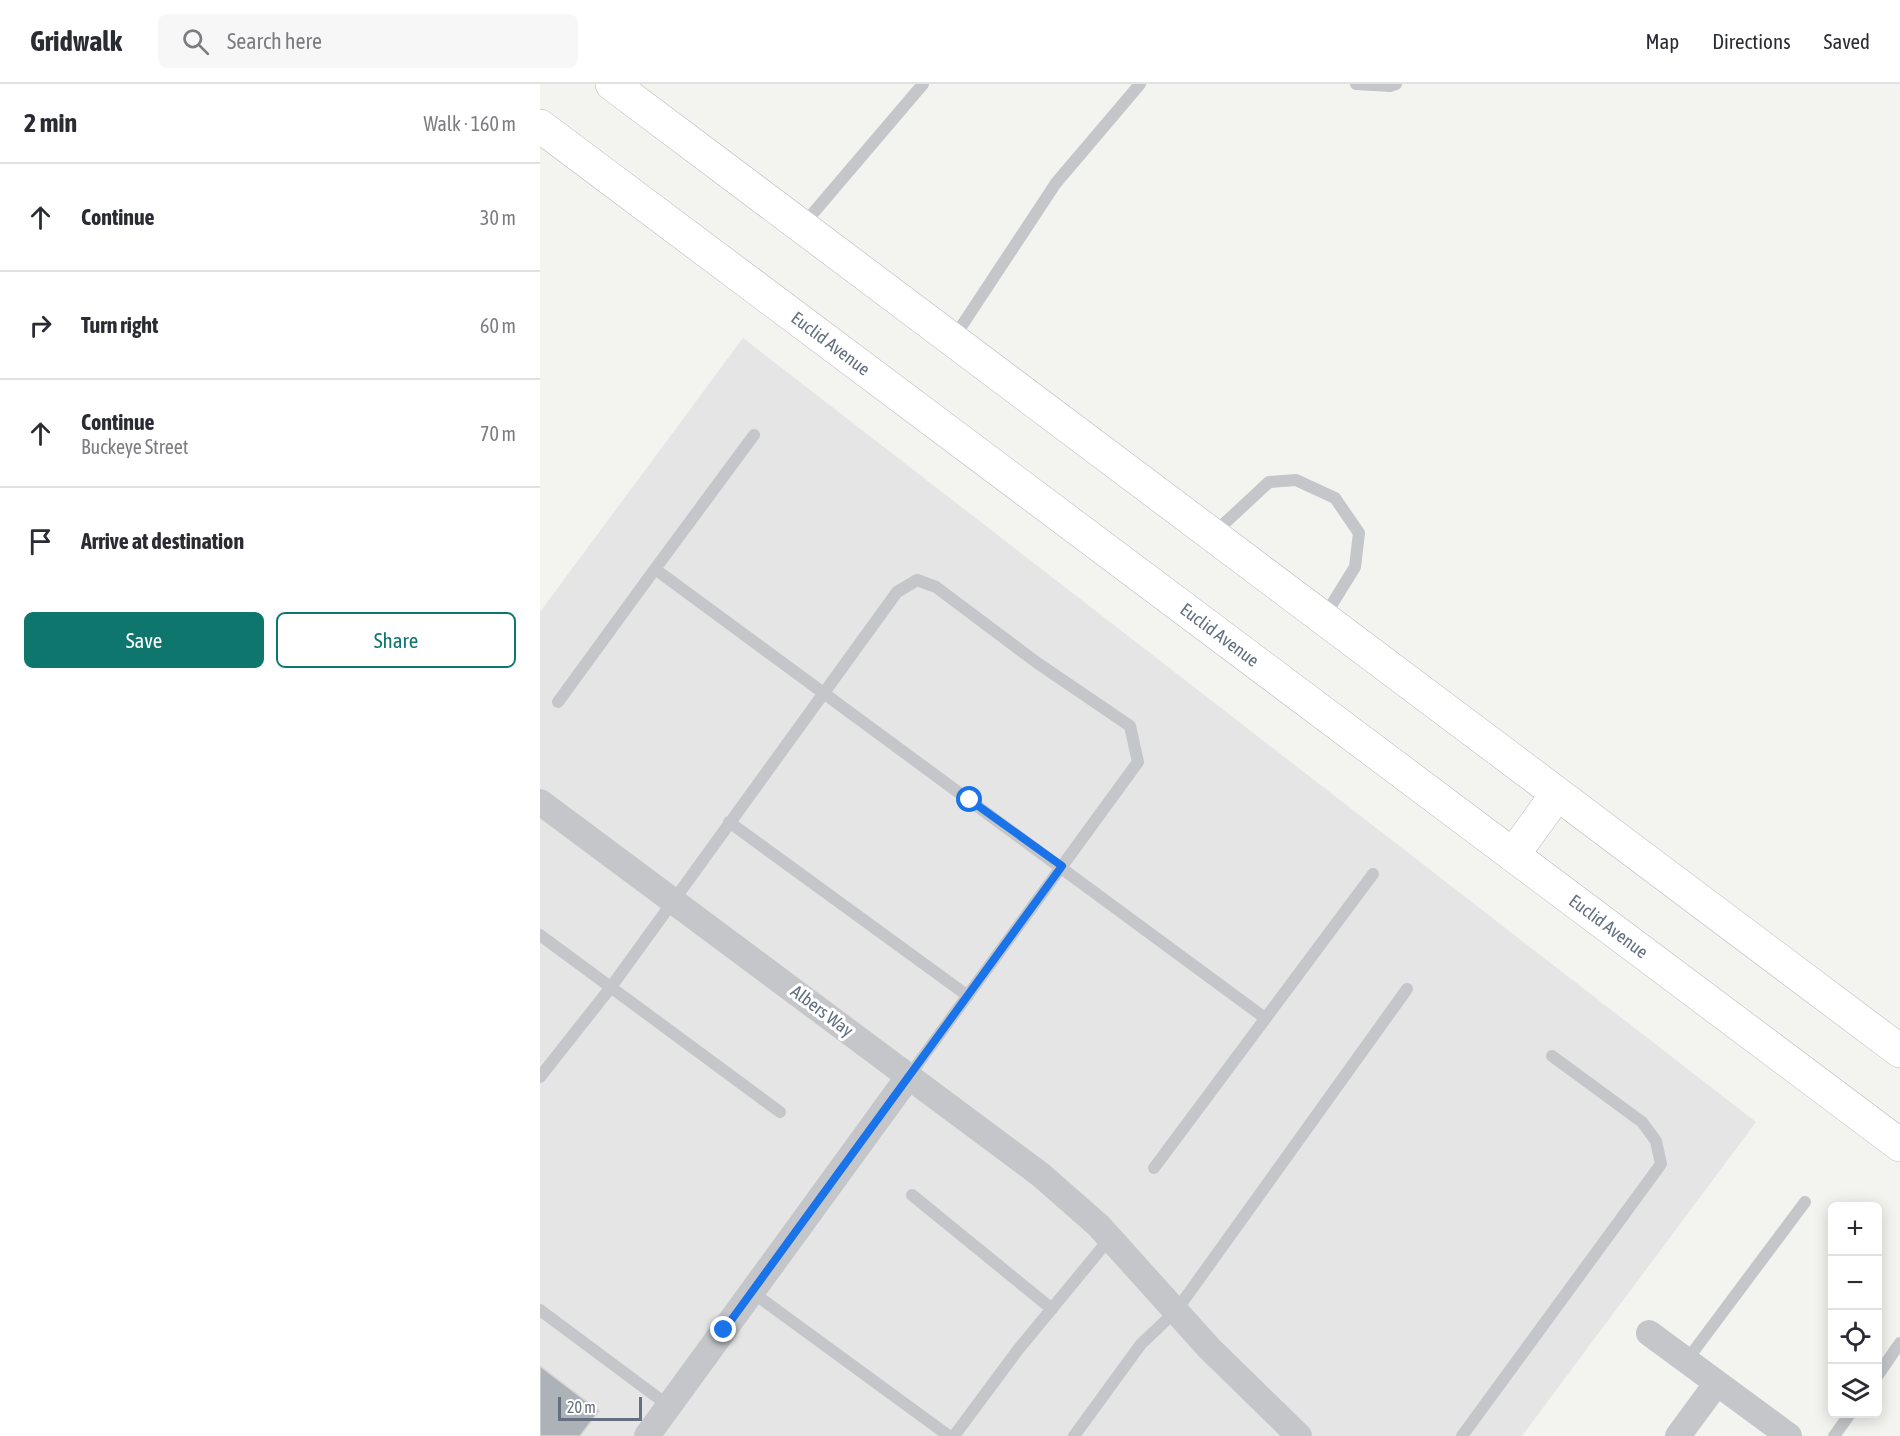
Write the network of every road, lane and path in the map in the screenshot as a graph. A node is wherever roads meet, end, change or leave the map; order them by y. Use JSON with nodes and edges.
{"nodes":[{"id":1,"x":922,"y":84,"type":"edge"},
{"id":2,"x":1140,"y":84,"type":"edge"},
{"id":3,"x":1356,"y":84,"type":"edge"},
{"id":4,"x":1396,"y":84,"type":"edge"},
{"id":5,"x":628,"y":92,"type":"edge"},
{"id":6,"x":540,"y":126,"type":"edge"},
{"id":7,"x":801,"y":226,"type":"junction"},
{"id":8,"x":952,"y":340,"type":"junction"},
{"id":9,"x":753,"y":435,"type":"dead end"},
{"id":10,"x":1212,"y":535,"type":"junction"},
{"id":11,"x":655,"y":569,"type":"junction"},
{"id":12,"x":1324,"y":618,"type":"junction"},
{"id":13,"x":824,"y":693,"type":"junction"},
{"id":14,"x":558,"y":702,"type":"dead end"},
{"id":15,"x":1557,"y":794,"type":"junction"},
{"id":16,"x":540,"y":802,"type":"edge"},
{"id":17,"x":729,"y":822,"type":"junction"},
{"id":18,"x":1513,"y":855,"type":"junction"},
{"id":19,"x":1062,"y":866,"type":"junction"},
{"id":20,"x":1373,"y":874,"type":"dead end"},
{"id":21,"x":672,"y":900,"type":"junction"},
{"id":22,"x":540,"y":935,"type":"edge"},
{"id":23,"x":611,"y":987,"type":"junction"},
{"id":24,"x":1407,"y":989,"type":"dead end"},
{"id":25,"x":968,"y":996,"type":"junction"},
{"id":26,"x":1265,"y":1018,"type":"junction"},
{"id":27,"x":1900,"y":1051,"type":"edge"},
{"id":28,"x":1552,"y":1056,"type":"dead end"},
{"id":29,"x":909,"y":1076,"type":"junction"},
{"id":30,"x":540,"y":1077,"type":"edge"},
{"id":31,"x":780,"y":1113,"type":"dead end"},
{"id":32,"x":1900,"y":1145,"type":"edge"},
{"id":33,"x":1154,"y":1168,"type":"dead end"},
{"id":34,"x":912,"y":1195,"type":"dead end"},
{"id":35,"x":1805,"y":1202,"type":"dead end"},
{"id":36,"x":1105,"y":1232,"type":"junction"},
{"id":37,"x":752,"y":1292,"type":"junction"},
{"id":38,"x":1052,"y":1309,"type":"junction"},
{"id":39,"x":540,"y":1310,"type":"edge"},
{"id":40,"x":1176,"y":1311,"type":"junction"},
{"id":41,"x":1649,"y":1333,"type":"dead end"},
{"id":42,"x":1900,"y":1343,"type":"edge"},
{"id":43,"x":1687,"y":1360,"type":"junction"},
{"id":44,"x":1882,"y":1369,"type":"edge"},
{"id":45,"x":1717,"y":1383,"type":"junction"},
{"id":46,"x":669,"y":1406,"type":"junction"},
{"id":47,"x":1847,"y":1418,"type":"edge"},
{"id":48,"x":647,"y":1436,"type":"edge"},
{"id":49,"x":949,"y":1436,"type":"edge"},
{"id":50,"x":954,"y":1436,"type":"edge"},
{"id":51,"x":1074,"y":1436,"type":"edge"},
{"id":52,"x":1299,"y":1436,"type":"edge"},
{"id":53,"x":1462,"y":1436,"type":"edge"},
{"id":54,"x":1678,"y":1436,"type":"edge"},
{"id":55,"x":1789,"y":1436,"type":"edge"},
{"id":56,"x":1834,"y":1436,"type":"edge"}],
"edges":[{"from":1,"to":7,"type":"lane"},
{"from":2,"to":8,"type":"lane"},
{"from":3,"to":4,"type":"lane"},
{"from":5,"to":7,"type":"main road"},
{"from":6,"to":18,"type":"main road","name":"Euclid Avenue"},
{"from":7,"to":8,"type":"main road"},
{"from":8,"to":10,"type":"main road"},
{"from":9,"to":11,"type":"lane"},
{"from":10,"to":12,"type":"main road"},
{"from":10,"to":12,"type":"lane"},
{"from":11,"to":13,"type":"lane"},
{"from":11,"to":14,"type":"lane"},
{"from":12,"to":15,"type":"main road"},
{"from":13,"to":17,"type":"lane"},
{"from":13,"to":19,"type":"lane"},
{"from":13,"to":19,"type":"lane"},
{"from":15,"to":18,"type":"main road"},
{"from":15,"to":27,"type":"main road"},
{"from":16,"to":21,"type":"street","name":"Albers Way"},
{"from":17,"to":21,"type":"lane"},
{"from":17,"to":25,"type":"lane"},
{"from":18,"to":32,"type":"main road","name":"Euclid Avenue"},
{"from":19,"to":25,"type":"lane"},
{"from":19,"to":26,"type":"lane"},
{"from":20,"to":26,"type":"lane"},
{"from":21,"to":23,"type":"lane"},
{"from":21,"to":29,"type":"street","name":"Albers Way"},
{"from":22,"to":23,"type":"lane"},
{"from":23,"to":30,"type":"lane"},
{"from":23,"to":31,"type":"lane"},
{"from":24,"to":40,"type":"lane"},
{"from":25,"to":29,"type":"lane"},
{"from":26,"to":33,"type":"lane"},
{"from":28,"to":53,"type":"lane"},
{"from":29,"to":36,"type":"street","name":"Albers Way"},
{"from":29,"to":37,"type":"street"},
{"from":34,"to":38,"type":"lane"},
{"from":35,"to":43,"type":"lane"},
{"from":36,"to":38,"type":"lane"},
{"from":36,"to":40,"type":"street","name":"Albers Way"},
{"from":37,"to":46,"type":"street"},
{"from":37,"to":49,"type":"lane"},
{"from":38,"to":50,"type":"lane"},
{"from":39,"to":46,"type":"lane"},
{"from":40,"to":51,"type":"lane"},
{"from":40,"to":52,"type":"street","name":"Albers Way"},
{"from":41,"to":43,"type":"street"},
{"from":42,"to":44,"type":"lane"},
{"from":43,"to":45,"type":"street"},
{"from":45,"to":54,"type":"street"},
{"from":45,"to":55,"type":"street"},
{"from":46,"to":48,"type":"street"},
{"from":47,"to":56,"type":"lane"}]}
